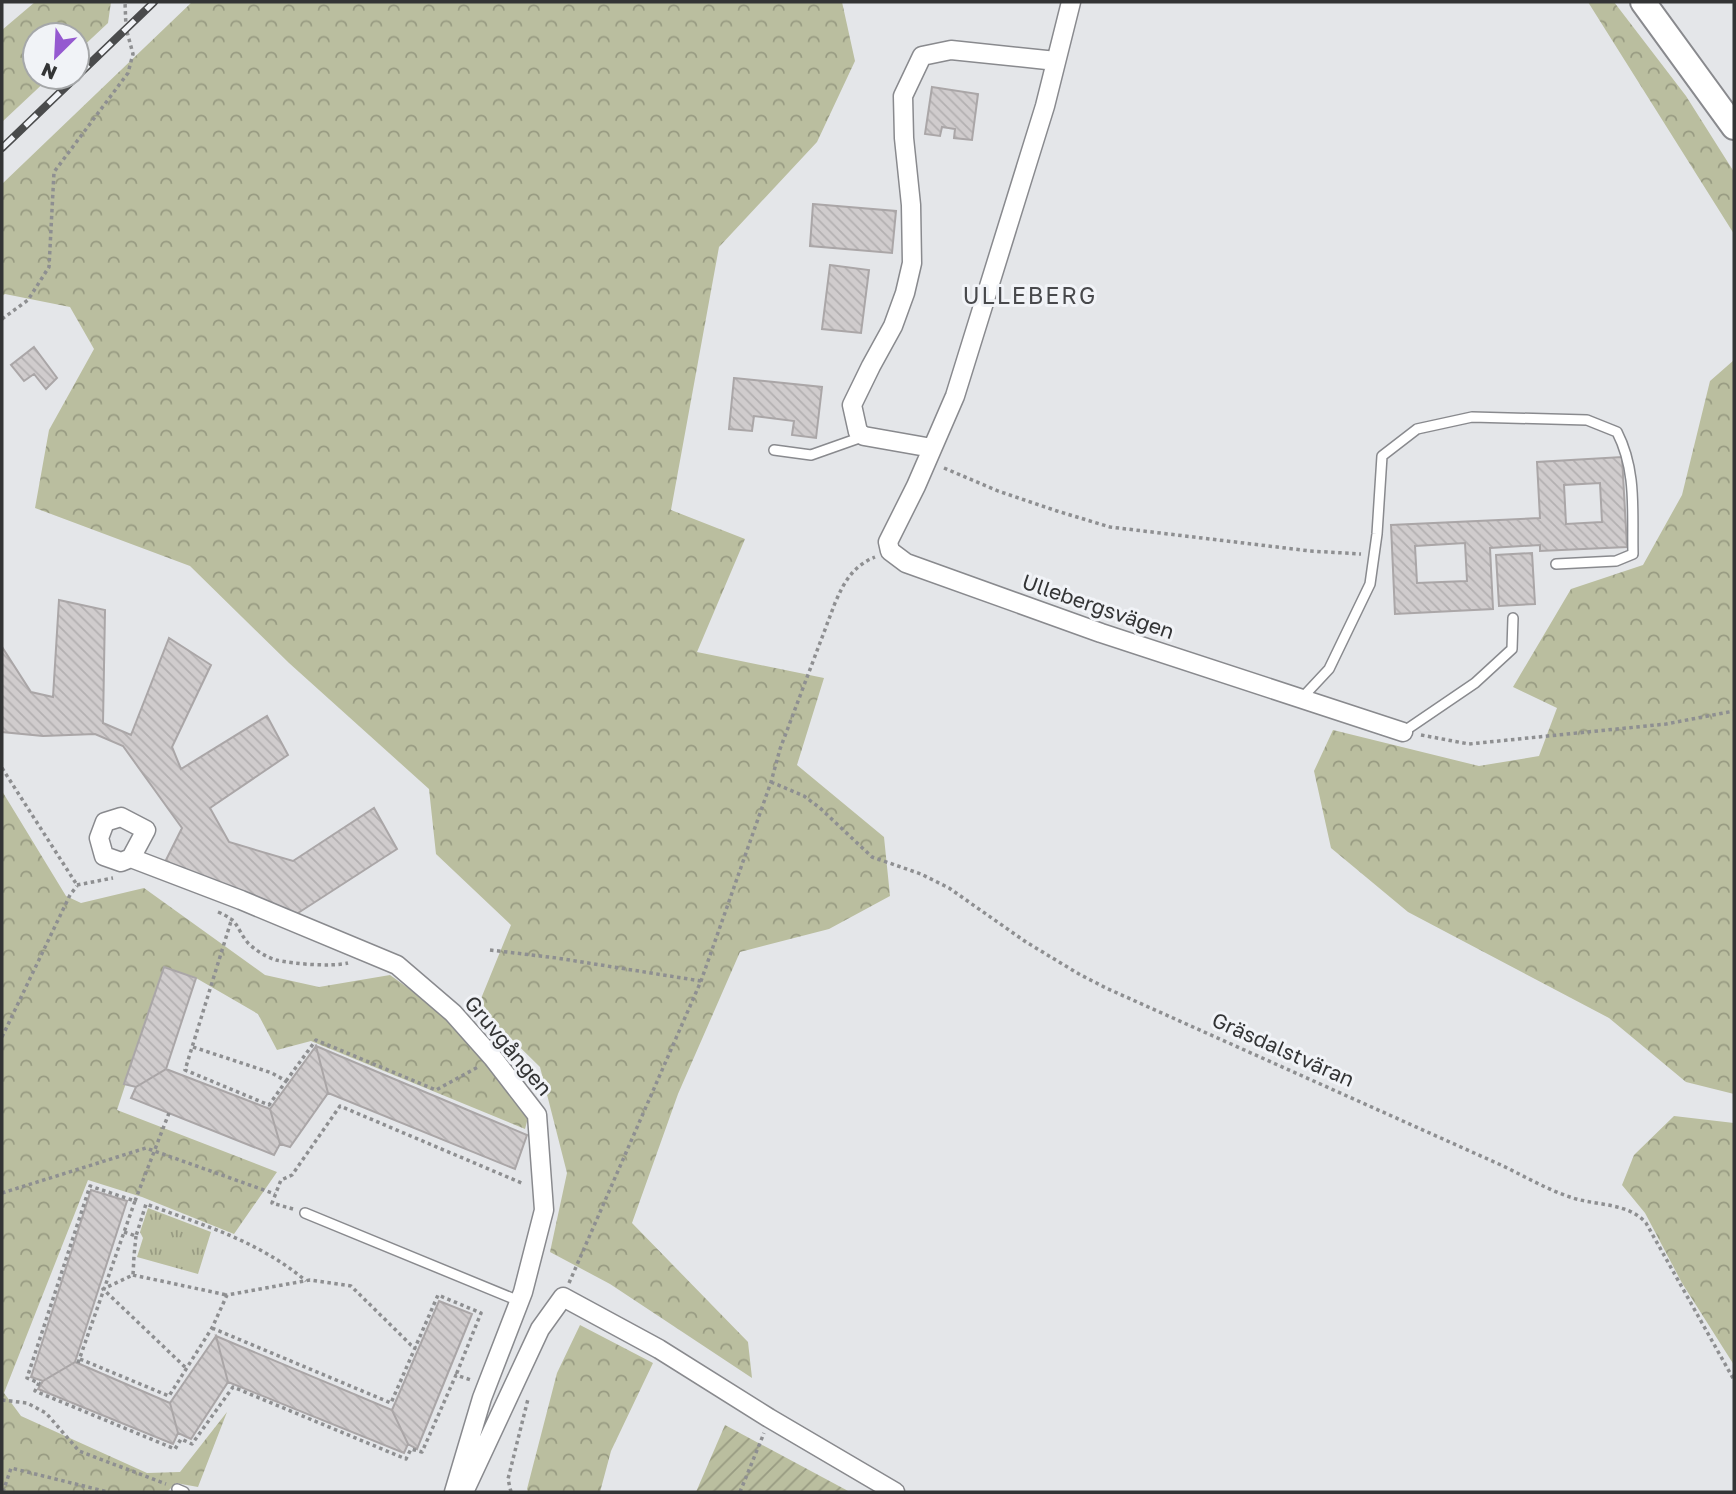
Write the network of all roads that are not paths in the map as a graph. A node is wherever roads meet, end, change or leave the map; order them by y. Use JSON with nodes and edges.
{"nodes":[{"id":1,"x":1071,"y":2,"type":"edge"},
{"id":2,"x":1643,"y":2,"type":"edge"},
{"id":3,"x":1056,"y":61,"type":"junction"},
{"id":4,"x":1734,"y":127,"type":"edge"},
{"id":5,"x":864,"y":436,"type":"junction"},
{"id":6,"x":774,"y":450,"type":"dead end"},
{"id":7,"x":929,"y":455,"type":"junction"},
{"id":8,"x":1556,"y":564,"type":"dead end"},
{"id":9,"x":1513,"y":618,"type":"dead end"},
{"id":10,"x":1301,"y":699,"type":"junction"},
{"id":11,"x":1403,"y":732,"type":"joint"},
{"id":12,"x":131,"y":858,"type":"dead end"},
{"id":13,"x":304,"y":1213,"type":"road end"},
{"id":14,"x":520,"y":1301,"type":"junction"},
{"id":15,"x":454,"y":1492,"type":"edge"},
{"id":16,"x":464,"y":1492,"type":"edge"},
{"id":17,"x":895,"y":1492,"type":"edge"}],
"edges":[{"from":1,"to":3,"type":"street"},
{"from":2,"to":4,"type":"main road"},
{"from":3,"to":5,"type":"street"},
{"from":3,"to":7,"type":"street"},
{"from":5,"to":6,"type":"lane"},
{"from":5,"to":7,"type":"street"},
{"from":7,"to":10,"type":"street","name":"Ullebergsvägen"},
{"from":8,"to":10,"type":"lane"},
{"from":9,"to":11,"type":"lane"},
{"from":10,"to":11,"type":"street","name":"Ullebergsvägen"},
{"from":12,"to":14,"type":"street","name":"Gruvgången"},
{"from":13,"to":14,"type":"lane"},
{"from":14,"to":15,"type":"street","name":"Gruvgången"},
{"from":16,"to":17,"type":"street"}]}
